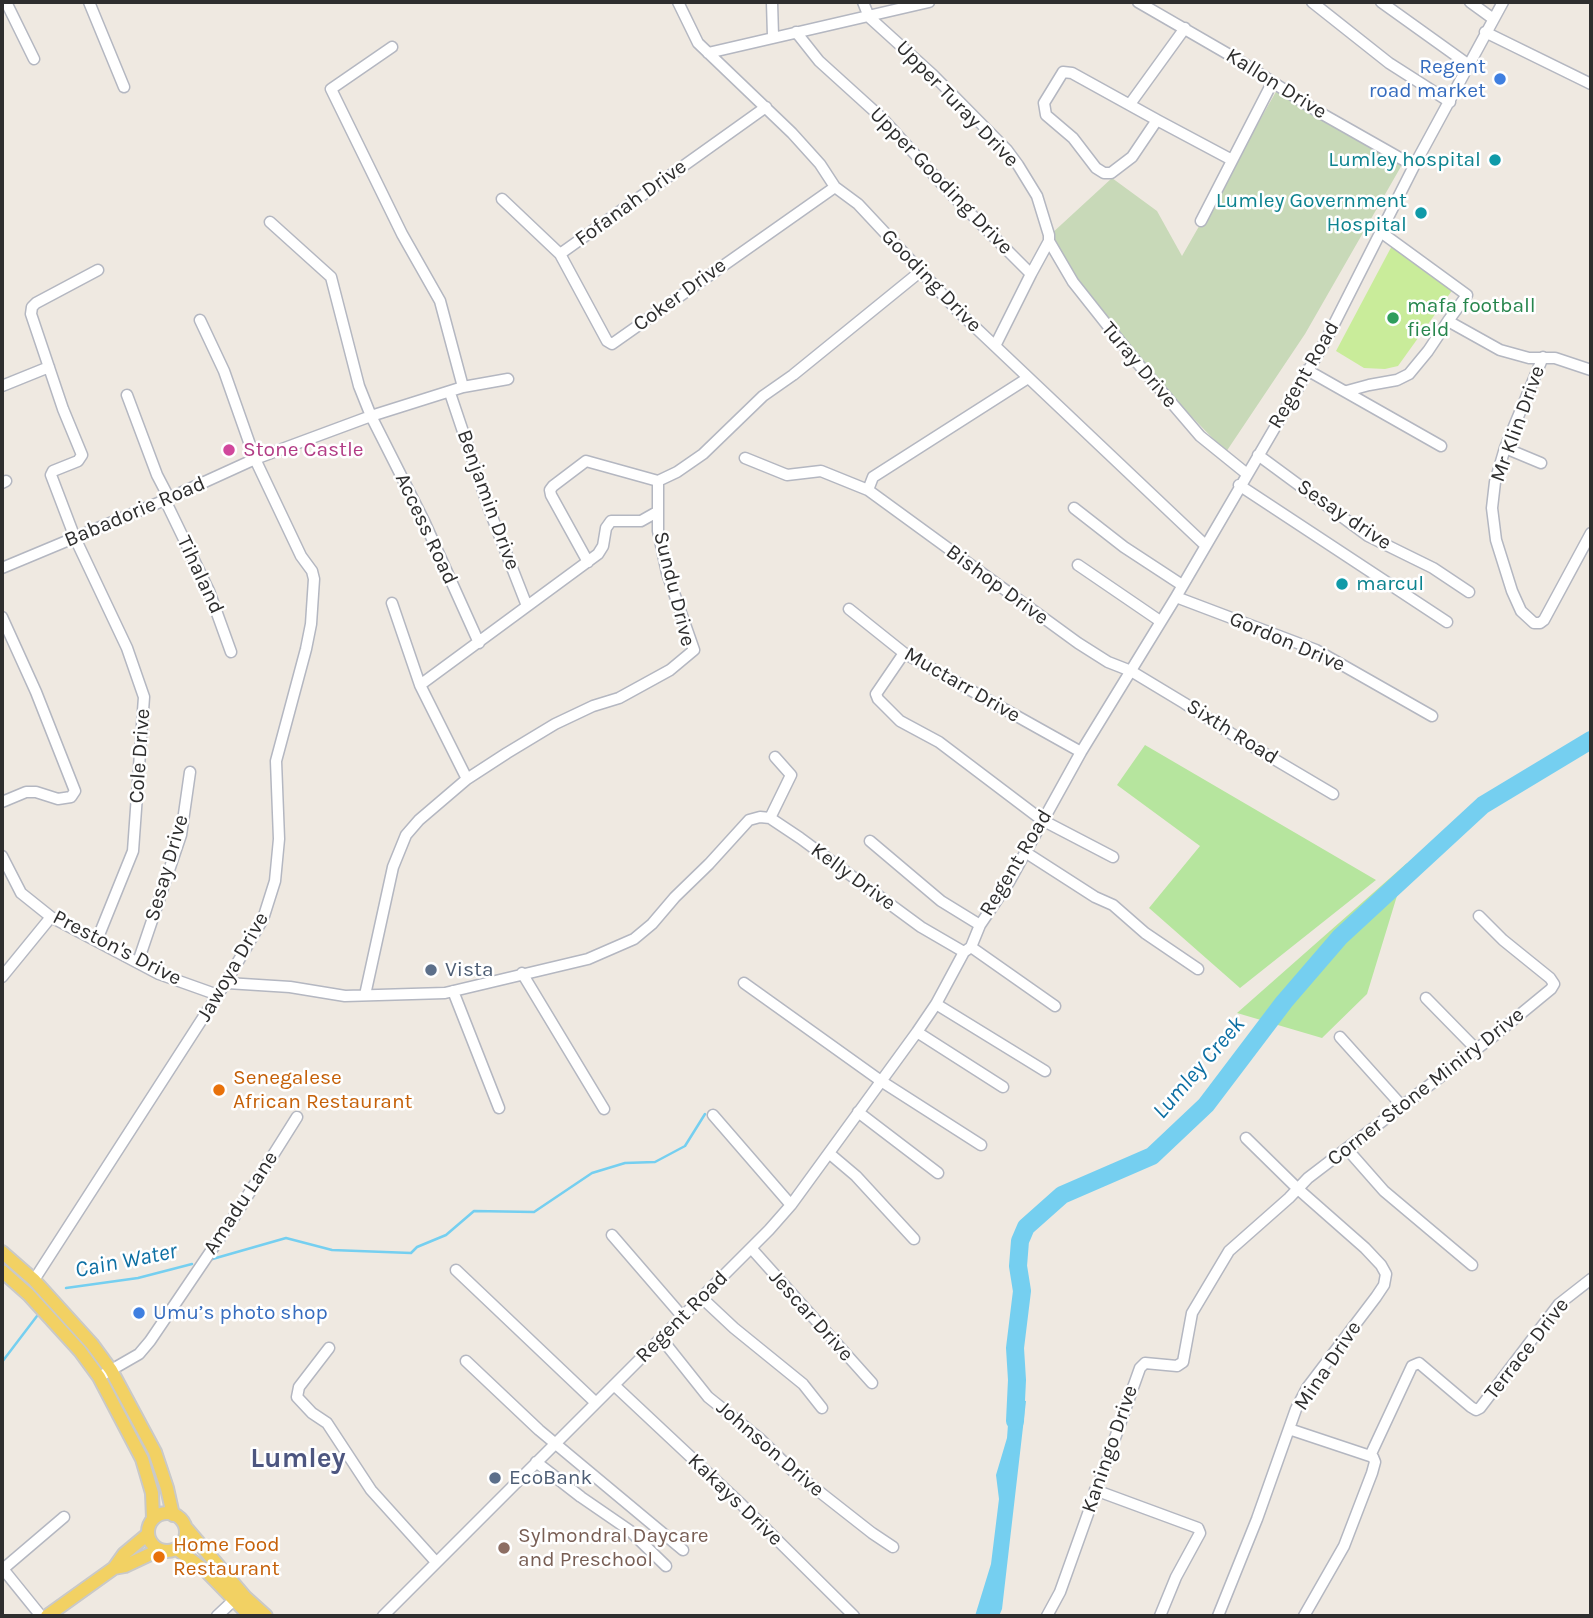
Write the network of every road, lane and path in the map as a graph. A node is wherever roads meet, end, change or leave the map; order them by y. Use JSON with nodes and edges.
{"nodes":[{"id":1,"x":6,"y":2,"type":"edge"},
{"id":2,"x":89,"y":2,"type":"edge"},
{"id":3,"x":678,"y":2,"type":"edge"},
{"id":4,"x":772,"y":2,"type":"edge"},
{"id":5,"x":863,"y":2,"type":"edge"},
{"id":6,"x":929,"y":2,"type":"edge"},
{"id":7,"x":1138,"y":2,"type":"edge"},
{"id":8,"x":1312,"y":2,"type":"edge"},
{"id":9,"x":1381,"y":2,"type":"edge"},
{"id":10,"x":1470,"y":2,"type":"edge"},
{"id":11,"x":1503,"y":2,"type":"edge"},
{"id":12,"x":869,"y":17,"type":"junction"},
{"id":13,"x":1492,"y":18,"type":"junction"},
{"id":14,"x":1185,"y":28,"type":"junction"},
{"id":15,"x":796,"y":32,"type":"junction"},
{"id":16,"x":1485,"y":32,"type":"junction"},
{"id":17,"x":773,"y":36,"type":"junction"},
{"id":18,"x":391,"y":47,"type":"dead end"},
{"id":19,"x":708,"y":53,"type":"junction"},
{"id":20,"x":34,"y":60,"type":"dead end"},
{"id":21,"x":1469,"y":65,"type":"junction"},
{"id":22,"x":1272,"y":83,"type":"junction"},
{"id":23,"x":1591,"y":84,"type":"edge"},
{"id":24,"x":124,"y":87,"type":"dead end"},
{"id":25,"x":1450,"y":102,"type":"junction"},
{"id":26,"x":1129,"y":104,"type":"junction"},
{"id":27,"x":766,"y":107,"type":"junction"},
{"id":28,"x":1157,"y":120,"type":"junction"},
{"id":29,"x":1232,"y":160,"type":"junction"},
{"id":30,"x":1414,"y":166,"type":"junction"},
{"id":31,"x":835,"y":187,"type":"junction"},
{"id":32,"x":502,"y":200,"type":"dead end"},
{"id":33,"x":1200,"y":221,"type":"dead end"},
{"id":34,"x":271,"y":222,"type":"dead end"},
{"id":35,"x":1382,"y":233,"type":"junction"},
{"id":36,"x":1049,"y":241,"type":"junction"},
{"id":37,"x":561,"y":254,"type":"junction"},
{"id":38,"x":98,"y":270,"type":"dead end"},
{"id":39,"x":921,"y":271,"type":"junction"},
{"id":40,"x":1031,"y":274,"type":"junction"},
{"id":41,"x":200,"y":320,"type":"dead end"},
{"id":42,"x":1448,"y":321,"type":"junction"},
{"id":43,"x":995,"y":346,"type":"junction"},
{"id":44,"x":1543,"y":357,"type":"junction"},
{"id":45,"x":49,"y":367,"type":"junction"},
{"id":46,"x":1591,"y":369,"type":"edge"},
{"id":47,"x":1307,"y":370,"type":"junction"},
{"id":48,"x":508,"y":379,"type":"dead end"},
{"id":49,"x":1028,"y":379,"type":"junction"},
{"id":50,"x":2,"y":386,"type":"edge"},
{"id":51,"x":463,"y":387,"type":"junction"},
{"id":52,"x":1347,"y":391,"type":"junction"},
{"id":53,"x":450,"y":393,"type":"junction"},
{"id":54,"x":127,"y":395,"type":"dead end"},
{"id":55,"x":371,"y":416,"type":"junction"},
{"id":56,"x":1441,"y":446,"type":"dead end"},
{"id":57,"x":1505,"y":448,"type":"junction"},
{"id":58,"x":1258,"y":455,"type":"junction"},
{"id":59,"x":255,"y":458,"type":"junction"},
{"id":60,"x":745,"y":458,"type":"dead end"},
{"id":61,"x":1541,"y":463,"type":"dead end"},
{"id":62,"x":1247,"y":474,"type":"junction"},
{"id":63,"x":658,"y":481,"type":"junction"},
{"id":64,"x":1239,"y":485,"type":"junction"},
{"id":65,"x":868,"y":490,"type":"junction"},
{"id":66,"x":167,"y":499,"type":"junction"},
{"id":67,"x":1074,"y":508,"type":"dead end"},
{"id":68,"x":657,"y":512,"type":"junction"},
{"id":69,"x":1591,"y":533,"type":"edge"},
{"id":70,"x":75,"y":538,"type":"junction"},
{"id":71,"x":1205,"y":544,"type":"junction"},
{"id":72,"x":587,"y":562,"type":"junction"},
{"id":73,"x":1079,"y":565,"type":"dead end"},
{"id":74,"x":2,"y":568,"type":"edge"},
{"id":75,"x":1182,"y":584,"type":"junction"},
{"id":76,"x":1469,"y":592,"type":"dead end"},
{"id":77,"x":1176,"y":597,"type":"junction"},
{"id":78,"x":392,"y":603,"type":"dead end"},
{"id":79,"x":527,"y":606,"type":"junction"},
{"id":80,"x":849,"y":609,"type":"dead end"},
{"id":81,"x":2,"y":617,"type":"edge"},
{"id":82,"x":1160,"y":621,"type":"junction"},
{"id":83,"x":1447,"y":622,"type":"dead end"},
{"id":84,"x":479,"y":643,"type":"junction"},
{"id":85,"x":231,"y":652,"type":"dead end"},
{"id":86,"x":904,"y":653,"type":"junction"},
{"id":87,"x":1130,"y":671,"type":"junction"},
{"id":88,"x":420,"y":685,"type":"junction"},
{"id":89,"x":1432,"y":716,"type":"dead end"},
{"id":90,"x":1081,"y":752,"type":"junction"},
{"id":91,"x":775,"y":757,"type":"dead end"},
{"id":92,"x":190,"y":772,"type":"dead end"},
{"id":93,"x":467,"y":779,"type":"junction"},
{"id":94,"x":1332,"y":794,"type":"dead end"},
{"id":95,"x":2,"y":802,"type":"edge"},
{"id":96,"x":770,"y":818,"type":"junction"},
{"id":97,"x":1042,"y":820,"type":"junction"},
{"id":98,"x":870,"y":841,"type":"dead end"},
{"id":99,"x":1025,"y":852,"type":"junction"},
{"id":100,"x":2,"y":857,"type":"edge"},
{"id":101,"x":1113,"y":857,"type":"dead end"},
{"id":102,"x":1479,"y":916,"type":"dead end"},
{"id":103,"x":51,"y":917,"type":"junction"},
{"id":104,"x":980,"y":925,"type":"junction"},
{"id":105,"x":97,"y":940,"type":"junction"},
{"id":106,"x":968,"y":950,"type":"junction"},
{"id":107,"x":138,"y":962,"type":"junction"},
{"id":108,"x":1198,"y":969,"type":"dead end"},
{"id":109,"x":522,"y":973,"type":"junction"},
{"id":110,"x":2,"y":977,"type":"edge"},
{"id":111,"x":227,"y":983,"type":"dead end"},
{"id":112,"x":744,"y":983,"type":"dead end"},
{"id":113,"x":453,"y":991,"type":"junction"},
{"id":114,"x":218,"y":995,"type":"junction"},
{"id":115,"x":365,"y":995,"type":"junction"},
{"id":116,"x":1426,"y":998,"type":"dead end"},
{"id":117,"x":936,"y":1004,"type":"junction"},
{"id":118,"x":1055,"y":1006,"type":"dead end"},
{"id":119,"x":917,"y":1032,"type":"junction"},
{"id":120,"x":1340,"y":1037,"type":"dead end"},
{"id":121,"x":1476,"y":1049,"type":"junction"},
{"id":122,"x":1045,"y":1071,"type":"dead end"},
{"id":123,"x":881,"y":1081,"type":"junction"},
{"id":124,"x":1003,"y":1087,"type":"dead end"},
{"id":125,"x":1402,"y":1106,"type":"junction"},
{"id":126,"x":499,"y":1108,"type":"dead end"},
{"id":127,"x":604,"y":1109,"type":"dead end"},
{"id":128,"x":858,"y":1112,"type":"junction"},
{"id":129,"x":713,"y":1115,"type":"dead end"},
{"id":130,"x":297,"y":1117,"type":"dead end"},
{"id":131,"x":1246,"y":1138,"type":"dead end"},
{"id":132,"x":981,"y":1145,"type":"dead end"},
{"id":133,"x":1347,"y":1149,"type":"junction"},
{"id":134,"x":830,"y":1154,"type":"junction"},
{"id":135,"x":938,"y":1173,"type":"dead end"},
{"id":136,"x":1298,"y":1189,"type":"junction"},
{"id":137,"x":791,"y":1205,"type":"junction"},
{"id":138,"x":612,"y":1235,"type":"dead end"},
{"id":139,"x":914,"y":1239,"type":"dead end"},
{"id":140,"x":751,"y":1248,"type":"junction"},
{"id":141,"x":2,"y":1252,"type":"edge"},
{"id":142,"x":1472,"y":1265,"type":"dead end"},
{"id":143,"x":456,"y":1269,"type":"dead end"},
{"id":144,"x":2,"y":1271,"type":"edge"},
{"id":145,"x":1591,"y":1279,"type":"edge"},
{"id":146,"x":34,"y":1280,"type":"junction"},
{"id":147,"x":702,"y":1298,"type":"junction"},
{"id":148,"x":682,"y":1316,"type":"junction"},
{"id":149,"x":661,"y":1338,"type":"junction"},
{"id":150,"x":329,"y":1348,"type":"dead end"},
{"id":151,"x":466,"y":1361,"type":"dead end"},
{"id":152,"x":111,"y":1370,"type":"junction"},
{"id":153,"x":99,"y":1377,"type":"junction"},
{"id":154,"x":872,"y":1383,"type":"dead end"},
{"id":155,"x":614,"y":1385,"type":"junction"},
{"id":156,"x":595,"y":1402,"type":"junction"},
{"id":157,"x":822,"y":1408,"type":"dead end"},
{"id":158,"x":1289,"y":1429,"type":"junction"},
{"id":159,"x":555,"y":1443,"type":"junction"},
{"id":160,"x":1370,"y":1456,"type":"junction"},
{"id":161,"x":537,"y":1462,"type":"junction"},
{"id":162,"x":1095,"y":1490,"type":"junction"},
{"id":163,"x":173,"y":1515,"type":"junction"},
{"id":164,"x":64,"y":1517,"type":"dead end"},
{"id":165,"x":153,"y":1518,"type":"junction"},
{"id":166,"x":187,"y":1529,"type":"junction"},
{"id":167,"x":148,"y":1534,"type":"junction"},
{"id":168,"x":893,"y":1547,"type":"dead end"},
{"id":169,"x":177,"y":1549,"type":"junction"},
{"id":170,"x":159,"y":1550,"type":"junction"},
{"id":171,"x":683,"y":1550,"type":"dead end"},
{"id":172,"x":436,"y":1562,"type":"junction"},
{"id":173,"x":666,"y":1566,"type":"dead end"},
{"id":174,"x":114,"y":1568,"type":"junction"},
{"id":175,"x":2,"y":1569,"type":"edge"},
{"id":176,"x":234,"y":1600,"type":"junction"},
{"id":177,"x":41,"y":1616,"type":"edge"},
{"id":178,"x":47,"y":1616,"type":"edge"},
{"id":179,"x":217,"y":1616,"type":"edge"},
{"id":180,"x":250,"y":1616,"type":"edge"},
{"id":181,"x":266,"y":1616,"type":"edge"},
{"id":182,"x":383,"y":1616,"type":"edge"},
{"id":183,"x":854,"y":1616,"type":"edge"},
{"id":184,"x":1047,"y":1616,"type":"edge"},
{"id":185,"x":1160,"y":1616,"type":"edge"},
{"id":186,"x":1218,"y":1616,"type":"edge"},
{"id":187,"x":1304,"y":1616,"type":"edge"}],
"edges":[{"from":1,"to":20,"type":"street"},
{"from":2,"to":24,"type":"street"},
{"from":3,"to":19,"type":"street","name":"Gooding Drive"},
{"from":4,"to":17,"type":"street"},
{"from":5,"to":12,"type":"street"},
{"from":6,"to":12,"type":"street"},
{"from":7,"to":14,"type":"street","name":"Kallon Drive"},
{"from":8,"to":25,"type":"street"},
{"from":9,"to":21,"type":"street"},
{"from":10,"to":13,"type":"street"},
{"from":11,"to":13,"type":"street","name":"Regent Road"},
{"from":12,"to":15,"type":"street"},
{"from":12,"to":36,"type":"street","name":"Upper Turay Drive"},
{"from":13,"to":16,"type":"street","name":"Regent Road"},
{"from":14,"to":22,"type":"street","name":"Kallon Drive"},
{"from":14,"to":26,"type":"street"},
{"from":15,"to":17,"type":"street"},
{"from":15,"to":40,"type":"street","name":"Upper Gooding Drive"},
{"from":16,"to":21,"type":"street","name":"Regent Road"},
{"from":16,"to":23,"type":"street"},
{"from":17,"to":19,"type":"street"},
{"from":18,"to":51,"type":"street"},
{"from":19,"to":27,"type":"street","name":"Gooding Drive"},
{"from":21,"to":25,"type":"street","name":"Regent Road"},
{"from":22,"to":29,"type":"street"},
{"from":22,"to":30,"type":"street","name":"Kallon Drive"},
{"from":25,"to":30,"type":"street","name":"Regent Road"},
{"from":26,"to":28,"type":"street"},
{"from":26,"to":28,"type":"street"},
{"from":27,"to":31,"type":"street","name":"Gooding Drive"},
{"from":27,"to":37,"type":"street","name":"Fofanah Drive"},
{"from":28,"to":29,"type":"street"},
{"from":29,"to":33,"type":"street"},
{"from":30,"to":35,"type":"street","name":"Regent Road"},
{"from":31,"to":37,"type":"street","name":"Coker Drive"},
{"from":31,"to":39,"type":"street","name":"Gooding Drive"},
{"from":32,"to":37,"type":"street","name":"Fofanah Drive"},
{"from":34,"to":55,"type":"street","name":"Access Road"},
{"from":35,"to":42,"type":"street"},
{"from":35,"to":47,"type":"street","name":"Regent Road"},
{"from":36,"to":40,"type":"street"},
{"from":36,"to":62,"type":"street","name":"Turay Drive"},
{"from":38,"to":45,"type":"street"},
{"from":39,"to":43,"type":"street","name":"Gooding Drive"},
{"from":39,"to":63,"type":"street"},
{"from":40,"to":43,"type":"street"},
{"from":41,"to":59,"type":"street","name":"Jawoya Drive"},
{"from":42,"to":44,"type":"street"},
{"from":42,"to":52,"type":"street"},
{"from":43,"to":49,"type":"street","name":"Gooding Drive"},
{"from":44,"to":46,"type":"street"},
{"from":44,"to":57,"type":"street","name":"Mr Klin Drive"},
{"from":45,"to":50,"type":"street"},
{"from":45,"to":70,"type":"street","name":"Cole Drive"},
{"from":47,"to":52,"type":"street"},
{"from":47,"to":58,"type":"street","name":"Regent Road"},
{"from":48,"to":51,"type":"street","name":"Babadorie Road"},
{"from":49,"to":65,"type":"street"},
{"from":49,"to":71,"type":"street","name":"Gooding Drive"},
{"from":51,"to":53,"type":"street","name":"Babadorie Road"},
{"from":52,"to":56,"type":"street"},
{"from":53,"to":55,"type":"street","name":"Babadorie Road"},
{"from":53,"to":79,"type":"street","name":"Benjamin Drive"},
{"from":54,"to":66,"type":"street","name":"Tihaland"},
{"from":55,"to":59,"type":"street","name":"Babadorie Road"},
{"from":55,"to":84,"type":"street","name":"Access Road"},
{"from":57,"to":61,"type":"street"},
{"from":57,"to":69,"type":"street","name":"Mr Klin Drive"},
{"from":58,"to":62,"type":"street","name":"Regent Road"},
{"from":58,"to":76,"type":"street","name":"Sesay drive"},
{"from":59,"to":66,"type":"street","name":"Babadorie Road"},
{"from":59,"to":114,"type":"street","name":"Jawoya Drive"},
{"from":60,"to":65,"type":"street","name":"Bishop Drive"},
{"from":62,"to":64,"type":"street","name":"Regent Road"},
{"from":63,"to":68,"type":"street","name":"Sundu Drive"},
{"from":63,"to":72,"type":"street"},
{"from":64,"to":71,"type":"street","name":"Regent Road"},
{"from":64,"to":83,"type":"street"},
{"from":65,"to":87,"type":"street","name":"Bishop Drive"},
{"from":66,"to":70,"type":"street","name":"Babadorie Road"},
{"from":66,"to":85,"type":"street","name":"Tihaland"},
{"from":67,"to":75,"type":"street"},
{"from":68,"to":72,"type":"street"},
{"from":68,"to":93,"type":"street","name":"Sundu Drive"},
{"from":70,"to":74,"type":"street","name":"Babadorie Road"},
{"from":70,"to":105,"type":"street","name":"Cole Drive"},
{"from":71,"to":75,"type":"street","name":"Regent Road"},
{"from":72,"to":79,"type":"street"},
{"from":73,"to":82,"type":"street"},
{"from":75,"to":77,"type":"street","name":"Regent Road"},
{"from":77,"to":82,"type":"street","name":"Regent Road"},
{"from":77,"to":89,"type":"street","name":"Gordon Drive"},
{"from":78,"to":88,"type":"street"},
{"from":79,"to":84,"type":"street"},
{"from":80,"to":86,"type":"street","name":"Muctarr Drive"},
{"from":81,"to":95,"type":"street"},
{"from":82,"to":87,"type":"street","name":"Regent Road"},
{"from":84,"to":88,"type":"street"},
{"from":86,"to":90,"type":"street","name":"Muctarr Drive"},
{"from":86,"to":97,"type":"street"},
{"from":87,"to":90,"type":"street","name":"Regent Road"},
{"from":87,"to":94,"type":"street","name":"Sixth Road"},
{"from":88,"to":93,"type":"street"},
{"from":90,"to":97,"type":"street","name":"Regent Road"},
{"from":91,"to":96,"type":"street"},
{"from":92,"to":107,"type":"street","name":"Sesay Drive"},
{"from":93,"to":115,"type":"street","name":"Sundu Drive"},
{"from":96,"to":106,"type":"street","name":"Kelly Drive"},
{"from":96,"to":109,"type":"street"},
{"from":97,"to":99,"type":"street","name":"Regent Road"},
{"from":97,"to":101,"type":"street"},
{"from":98,"to":104,"type":"street"},
{"from":99,"to":104,"type":"street","name":"Regent Road"},
{"from":99,"to":108,"type":"street"},
{"from":100,"to":103,"type":"street","name":"Preston's Drive"},
{"from":102,"to":121,"type":"street","name":"Corner Stone Miniry Drive"},
{"from":103,"to":105,"type":"street","name":"Preston's Drive"},
{"from":103,"to":110,"type":"street"},
{"from":104,"to":106,"type":"street","name":"Regent Road"},
{"from":105,"to":107,"type":"street","name":"Preston's Drive"},
{"from":106,"to":117,"type":"street","name":"Regent Road"},
{"from":106,"to":118,"type":"street","name":"Kelly Drive"},
{"from":107,"to":114,"type":"street","name":"Preston's Drive"},
{"from":109,"to":113,"type":"street"},
{"from":109,"to":127,"type":"street"},
{"from":111,"to":115,"type":"street"},
{"from":112,"to":123,"type":"street"},
{"from":113,"to":115,"type":"street"},
{"from":113,"to":126,"type":"street"},
{"from":114,"to":146,"type":"street","name":"Jawoya Drive"},
{"from":116,"to":121,"type":"street"},
{"from":117,"to":119,"type":"street","name":"Regent Road"},
{"from":117,"to":122,"type":"street"},
{"from":119,"to":123,"type":"street","name":"Regent Road"},
{"from":119,"to":124,"type":"street"},
{"from":120,"to":125,"type":"street"},
{"from":121,"to":125,"type":"street","name":"Corner Stone Miniry Drive"},
{"from":123,"to":128,"type":"street","name":"Regent Road"},
{"from":123,"to":132,"type":"street"},
{"from":125,"to":133,"type":"street","name":"Corner Stone Miniry Drive"},
{"from":128,"to":134,"type":"street","name":"Regent Road"},
{"from":128,"to":135,"type":"street"},
{"from":129,"to":137,"type":"street"},
{"from":130,"to":152,"type":"street","name":"Amadu Lane"},
{"from":131,"to":136,"type":"street"},
{"from":133,"to":136,"type":"street","name":"Corner Stone Miniry Drive"},
{"from":133,"to":142,"type":"street"},
{"from":134,"to":137,"type":"street","name":"Regent Road"},
{"from":134,"to":139,"type":"street"},
{"from":136,"to":158,"type":"street","name":"Mina Drive"},
{"from":136,"to":162,"type":"street","name":"Kaningo Drive"},
{"from":137,"to":140,"type":"street","name":"Regent Road"},
{"from":138,"to":148,"type":"street"},
{"from":140,"to":147,"type":"street","name":"Regent Road"},
{"from":140,"to":154,"type":"street","name":"Jescar Drive"},
{"from":141,"to":146,"type":"main road"},
{"from":143,"to":156,"type":"street"},
{"from":144,"to":153,"type":"main road"},
{"from":145,"to":160,"type":"street","name":"Terrace Drive"},
{"from":146,"to":152,"type":"main road"},
{"from":147,"to":148,"type":"street","name":"Regent Road"},
{"from":147,"to":157,"type":"street"},
{"from":148,"to":149,"type":"street","name":"Regent Road"},
{"from":149,"to":155,"type":"street","name":"Regent Road"},
{"from":149,"to":168,"type":"street","name":"Johnson Drive"},
{"from":150,"to":172,"type":"street"},
{"from":151,"to":159,"type":"street"},
{"from":152,"to":153,"type":"street","name":"Amadu Lane"},
{"from":152,"to":163,"type":"main road"},
{"from":153,"to":165,"type":"main road"},
{"from":155,"to":156,"type":"street","name":"Regent Road"},
{"from":155,"to":183,"type":"street","name":"Kakays Drive"},
{"from":156,"to":159,"type":"street","name":"Regent Road"},
{"from":158,"to":160,"type":"street"},
{"from":158,"to":186,"type":"street","name":"Mina Drive"},
{"from":159,"to":161,"type":"street","name":"Regent Road"},
{"from":159,"to":171,"type":"street"},
{"from":160,"to":187,"type":"street"},
{"from":161,"to":172,"type":"street","name":"Regent Road"},
{"from":161,"to":173,"type":"street"},
{"from":162,"to":184,"type":"street","name":"Kaningo Drive"},
{"from":162,"to":185,"type":"street"},
{"from":163,"to":165,"type":"main road"},
{"from":163,"to":166,"type":"main road"},
{"from":164,"to":175,"type":"street"},
{"from":165,"to":167,"type":"main road"},
{"from":166,"to":169,"type":"main road"},
{"from":166,"to":181,"type":"main road"},
{"from":167,"to":170,"type":"main road"},
{"from":167,"to":174,"type":"main road"},
{"from":169,"to":170,"type":"main road"},
{"from":169,"to":176,"type":"main road"},
{"from":170,"to":174,"type":"main road"},
{"from":172,"to":182,"type":"street","name":"Regent Road"},
{"from":174,"to":178,"type":"main road"},
{"from":175,"to":177,"type":"street"},
{"from":176,"to":179,"type":"street"},
{"from":176,"to":180,"type":"main road"}]}
